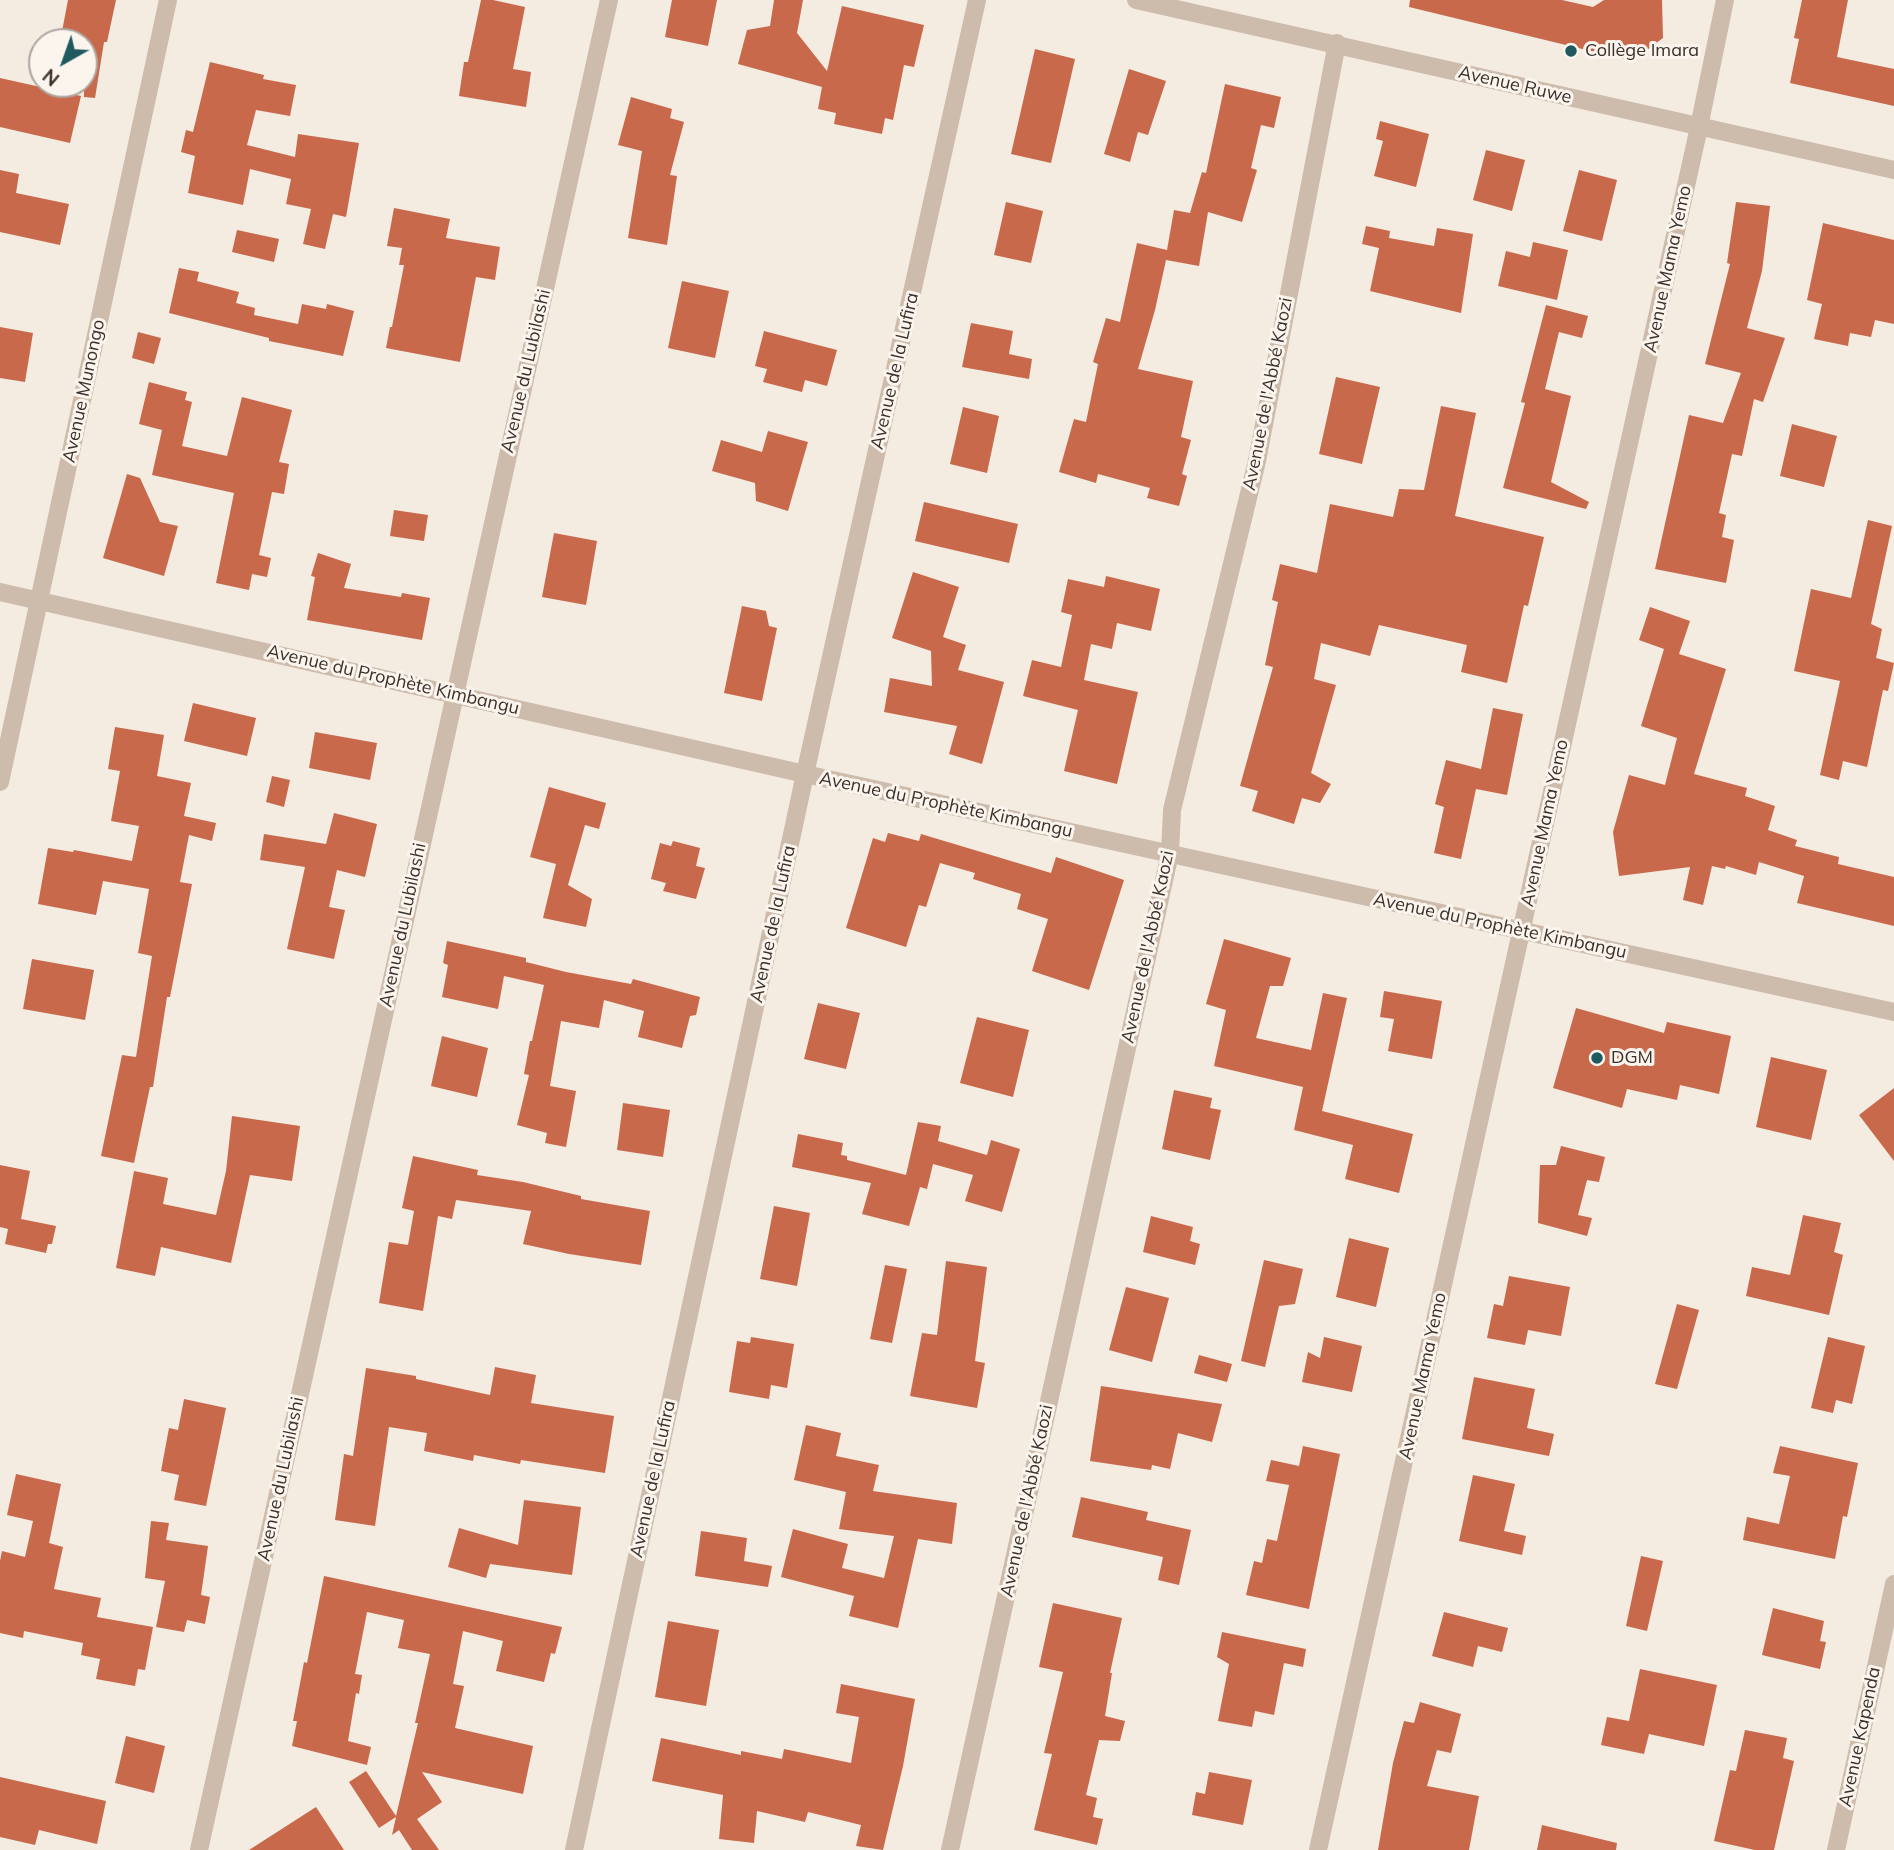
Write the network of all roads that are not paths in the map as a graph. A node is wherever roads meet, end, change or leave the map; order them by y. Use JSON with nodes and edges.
{"nodes":[{"id":1,"x":168,"y":0,"type":"edge"},
{"id":2,"x":608,"y":0,"type":"edge"},
{"id":3,"x":977,"y":0,"type":"edge"},
{"id":4,"x":1136,"y":0,"type":"edge"},
{"id":5,"x":1725,"y":0,"type":"edge"},
{"id":6,"x":1336,"y":43,"type":"junction"},
{"id":7,"x":1699,"y":127,"type":"junction"},
{"id":8,"x":1894,"y":170,"type":"edge"},
{"id":9,"x":0,"y":592,"type":"edge"},
{"id":10,"x":39,"y":601,"type":"junction"},
{"id":11,"x":454,"y":693,"type":"junction"},
{"id":12,"x":805,"y":774,"type":"junction"},
{"id":13,"x":0,"y":782,"type":"edge"},
{"id":14,"x":1170,"y":853,"type":"junction"},
{"id":15,"x":1521,"y":931,"type":"junction"},
{"id":16,"x":1894,"y":1012,"type":"edge"},
{"id":17,"x":1894,"y":1584,"type":"edge"},
{"id":18,"x":199,"y":1850,"type":"edge"},
{"id":19,"x":573,"y":1850,"type":"edge"},
{"id":20,"x":950,"y":1850,"type":"edge"},
{"id":21,"x":1318,"y":1850,"type":"edge"},
{"id":22,"x":1836,"y":1850,"type":"edge"}],
"edges":[{"from":1,"to":10,"type":"street","name":"Avenue Munongo"},
{"from":2,"to":11,"type":"street","name":"Avenue du Lubilashi"},
{"from":3,"to":12,"type":"street","name":"Avenue de la Lufira"},
{"from":4,"to":6,"type":"street","name":"Avenue Ruwe"},
{"from":5,"to":7,"type":"street","name":"Avenue Mama Yemo"},
{"from":6,"to":7,"type":"street","name":"Avenue Ruwe"},
{"from":6,"to":14,"type":"street","name":"Avenue de l'Abbé Kaozi"},
{"from":7,"to":8,"type":"street","name":"Avenue Ruwe"},
{"from":7,"to":15,"type":"street","name":"Avenue Mama Yemo"},
{"from":9,"to":10,"type":"street","name":"Avenue du Prophète Kimbangu"},
{"from":10,"to":11,"type":"street","name":"Avenue du Prophète Kimbangu"},
{"from":10,"to":13,"type":"street","name":"Avenue Munongo"},
{"from":11,"to":12,"type":"street","name":"Avenue du Prophète Kimbangu"},
{"from":11,"to":18,"type":"street","name":"Avenue du Lubilashi"},
{"from":12,"to":14,"type":"street","name":"Avenue du Prophète Kimbangu"},
{"from":12,"to":19,"type":"street","name":"Avenue de la Lufira"},
{"from":14,"to":15,"type":"street","name":"Avenue du Prophète Kimbangu"},
{"from":14,"to":20,"type":"street","name":"Avenue de l'Abbé Kaozi"},
{"from":15,"to":16,"type":"street","name":"Avenue du Prophète Kimbangu"},
{"from":15,"to":21,"type":"street","name":"Avenue Mama Yemo"},
{"from":17,"to":22,"type":"street","name":"Avenue Kapenda"}]}
